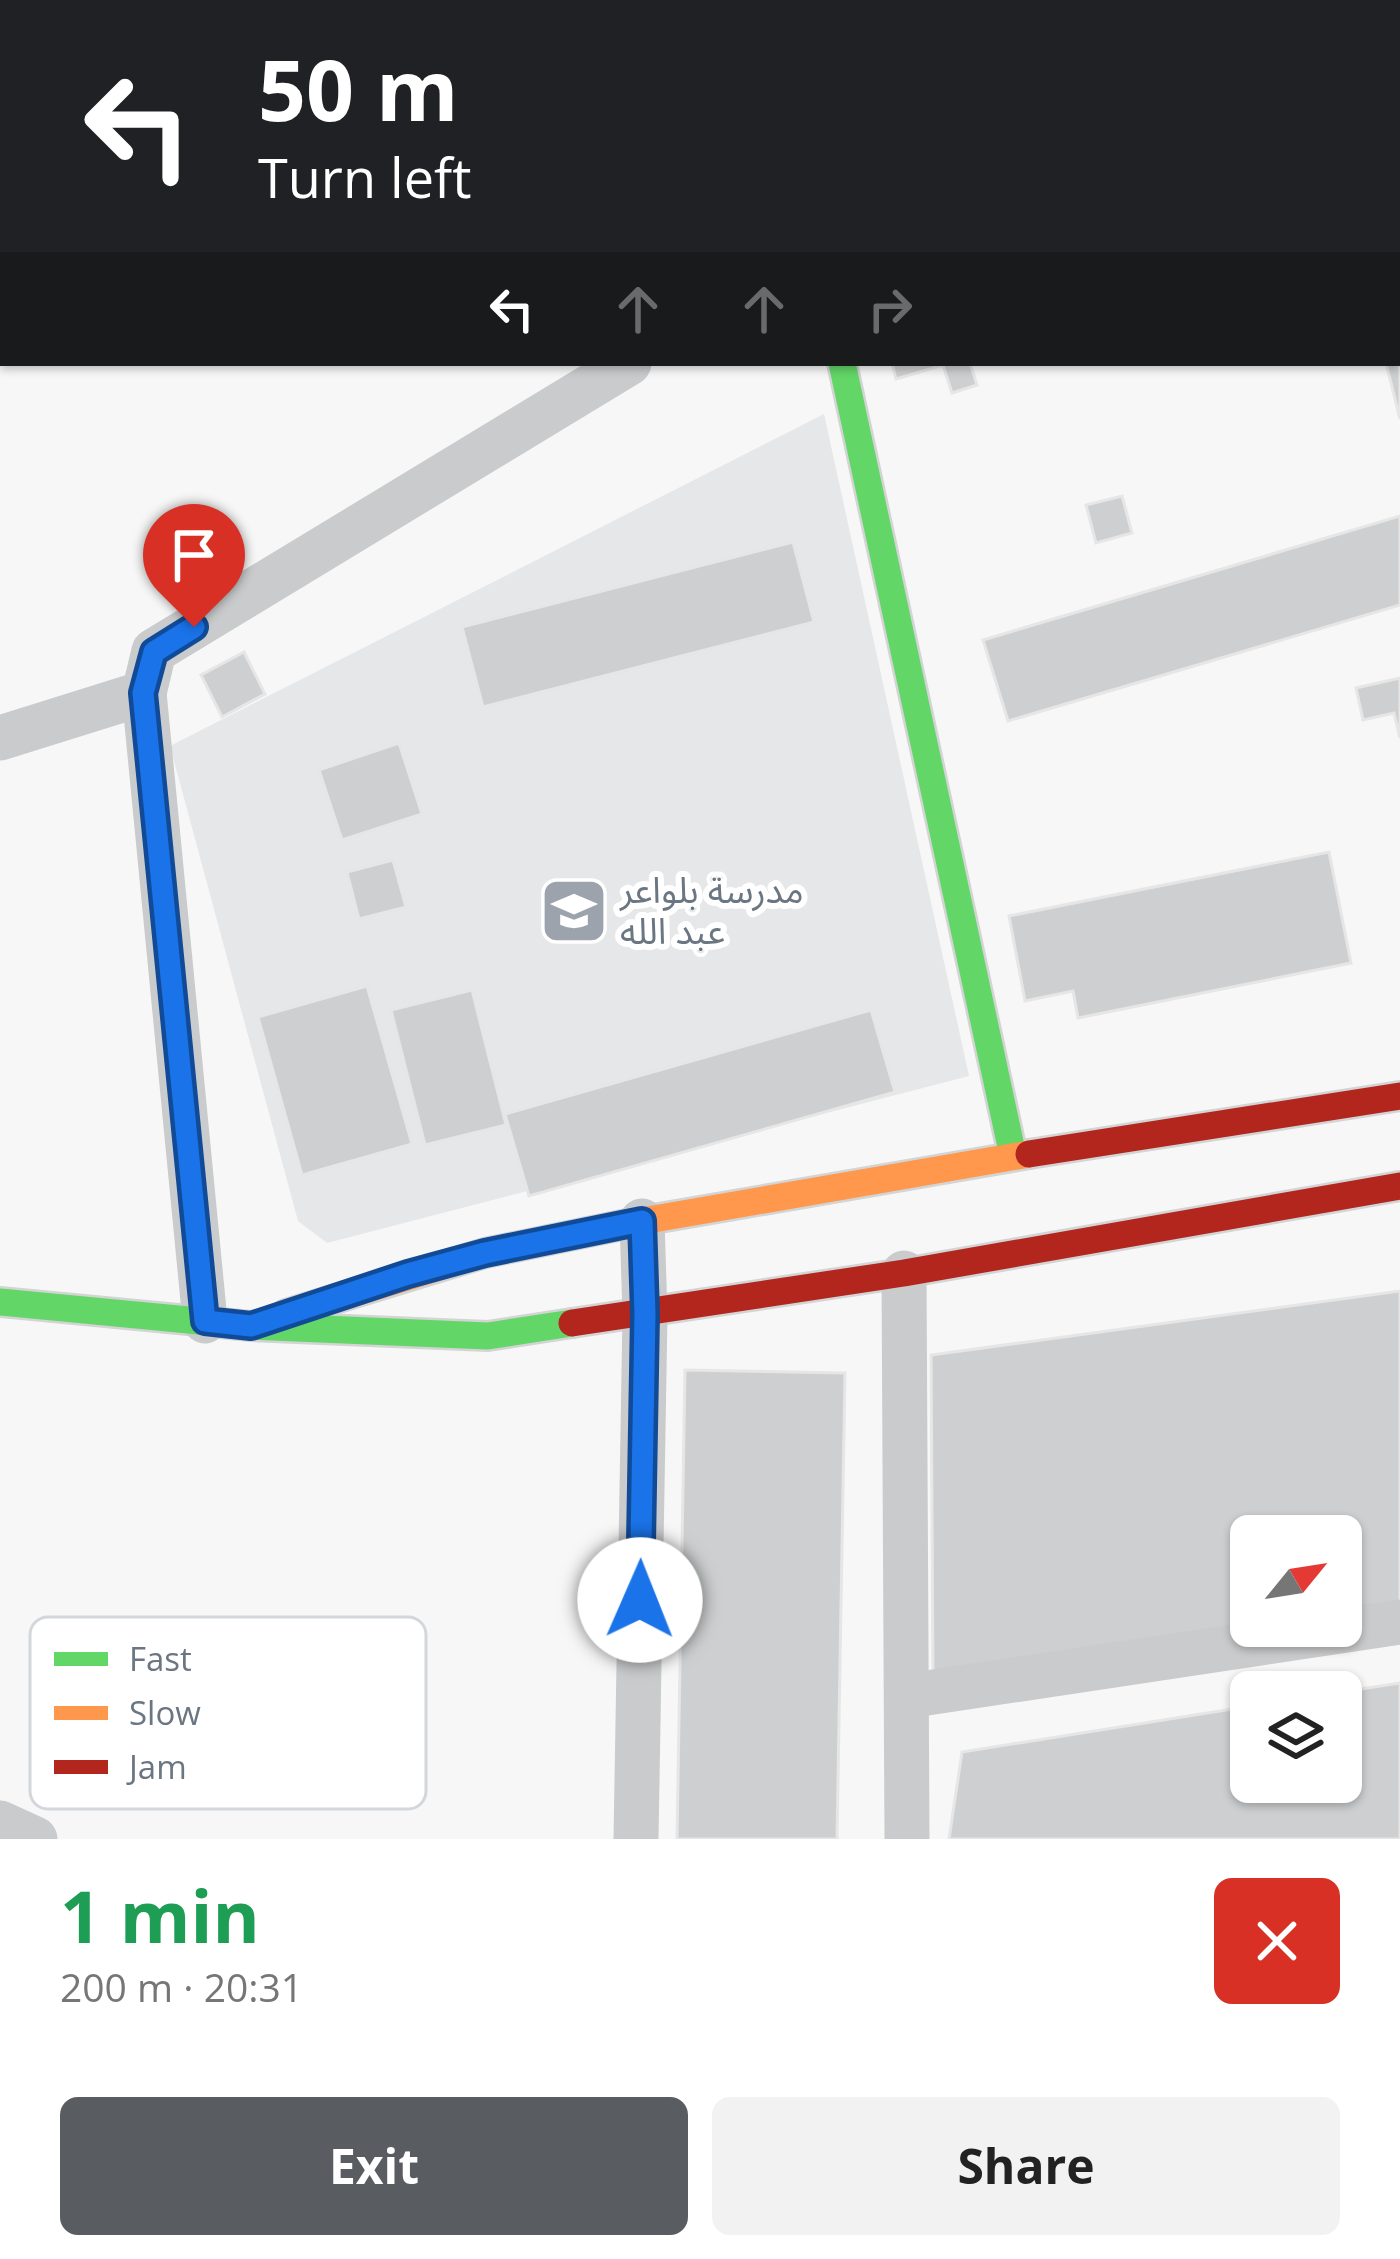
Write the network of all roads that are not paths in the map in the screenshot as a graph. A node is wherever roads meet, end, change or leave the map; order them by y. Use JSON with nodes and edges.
{"nodes":[{"id":1,"x":624,"y":366,"type":"edge"},
{"id":2,"x":843,"y":366,"type":"edge"},
{"id":3,"x":143,"y":693,"type":"junction"},
{"id":4,"x":0,"y":738,"type":"edge"},
{"id":5,"x":1400,"y":1096,"type":"edge"},
{"id":6,"x":1013,"y":1156,"type":"junction"},
{"id":7,"x":1400,"y":1186,"type":"edge"},
{"id":8,"x":642,"y":1221,"type":"junction"},
{"id":9,"x":904,"y":1273,"type":"junction"},
{"id":10,"x":0,"y":1302,"type":"edge"},
{"id":11,"x":645,"y":1314,"type":"junction"},
{"id":12,"x":205,"y":1321,"type":"junction"},
{"id":13,"x":251,"y":1326,"type":"junction"},
{"id":14,"x":1400,"y":1622,"type":"edge"},
{"id":15,"x":907,"y":1696,"type":"junction"},
{"id":16,"x":0,"y":1823,"type":"edge"},
{"id":17,"x":35,"y":1839,"type":"edge"},
{"id":18,"x":637,"y":1839,"type":"edge"},
{"id":19,"x":907,"y":1839,"type":"edge"}],
"edges":[{"from":1,"to":3,"type":"street"},
{"from":2,"to":6,"type":"main road"},
{"from":3,"to":4,"type":"street"},
{"from":3,"to":12,"type":"street"},
{"from":5,"to":6,"type":"main road"},
{"from":6,"to":8,"type":"main road"},
{"from":7,"to":9,"type":"main road"},
{"from":8,"to":11,"type":"street"},
{"from":8,"to":13,"type":"main road"},
{"from":9,"to":11,"type":"main road"},
{"from":9,"to":15,"type":"street"},
{"from":10,"to":12,"type":"main road"},
{"from":11,"to":13,"type":"main road"},
{"from":11,"to":18,"type":"street"},
{"from":12,"to":13,"type":"main road"},
{"from":14,"to":15,"type":"street"},
{"from":15,"to":19,"type":"street"},
{"from":16,"to":17,"type":"street"}]}
